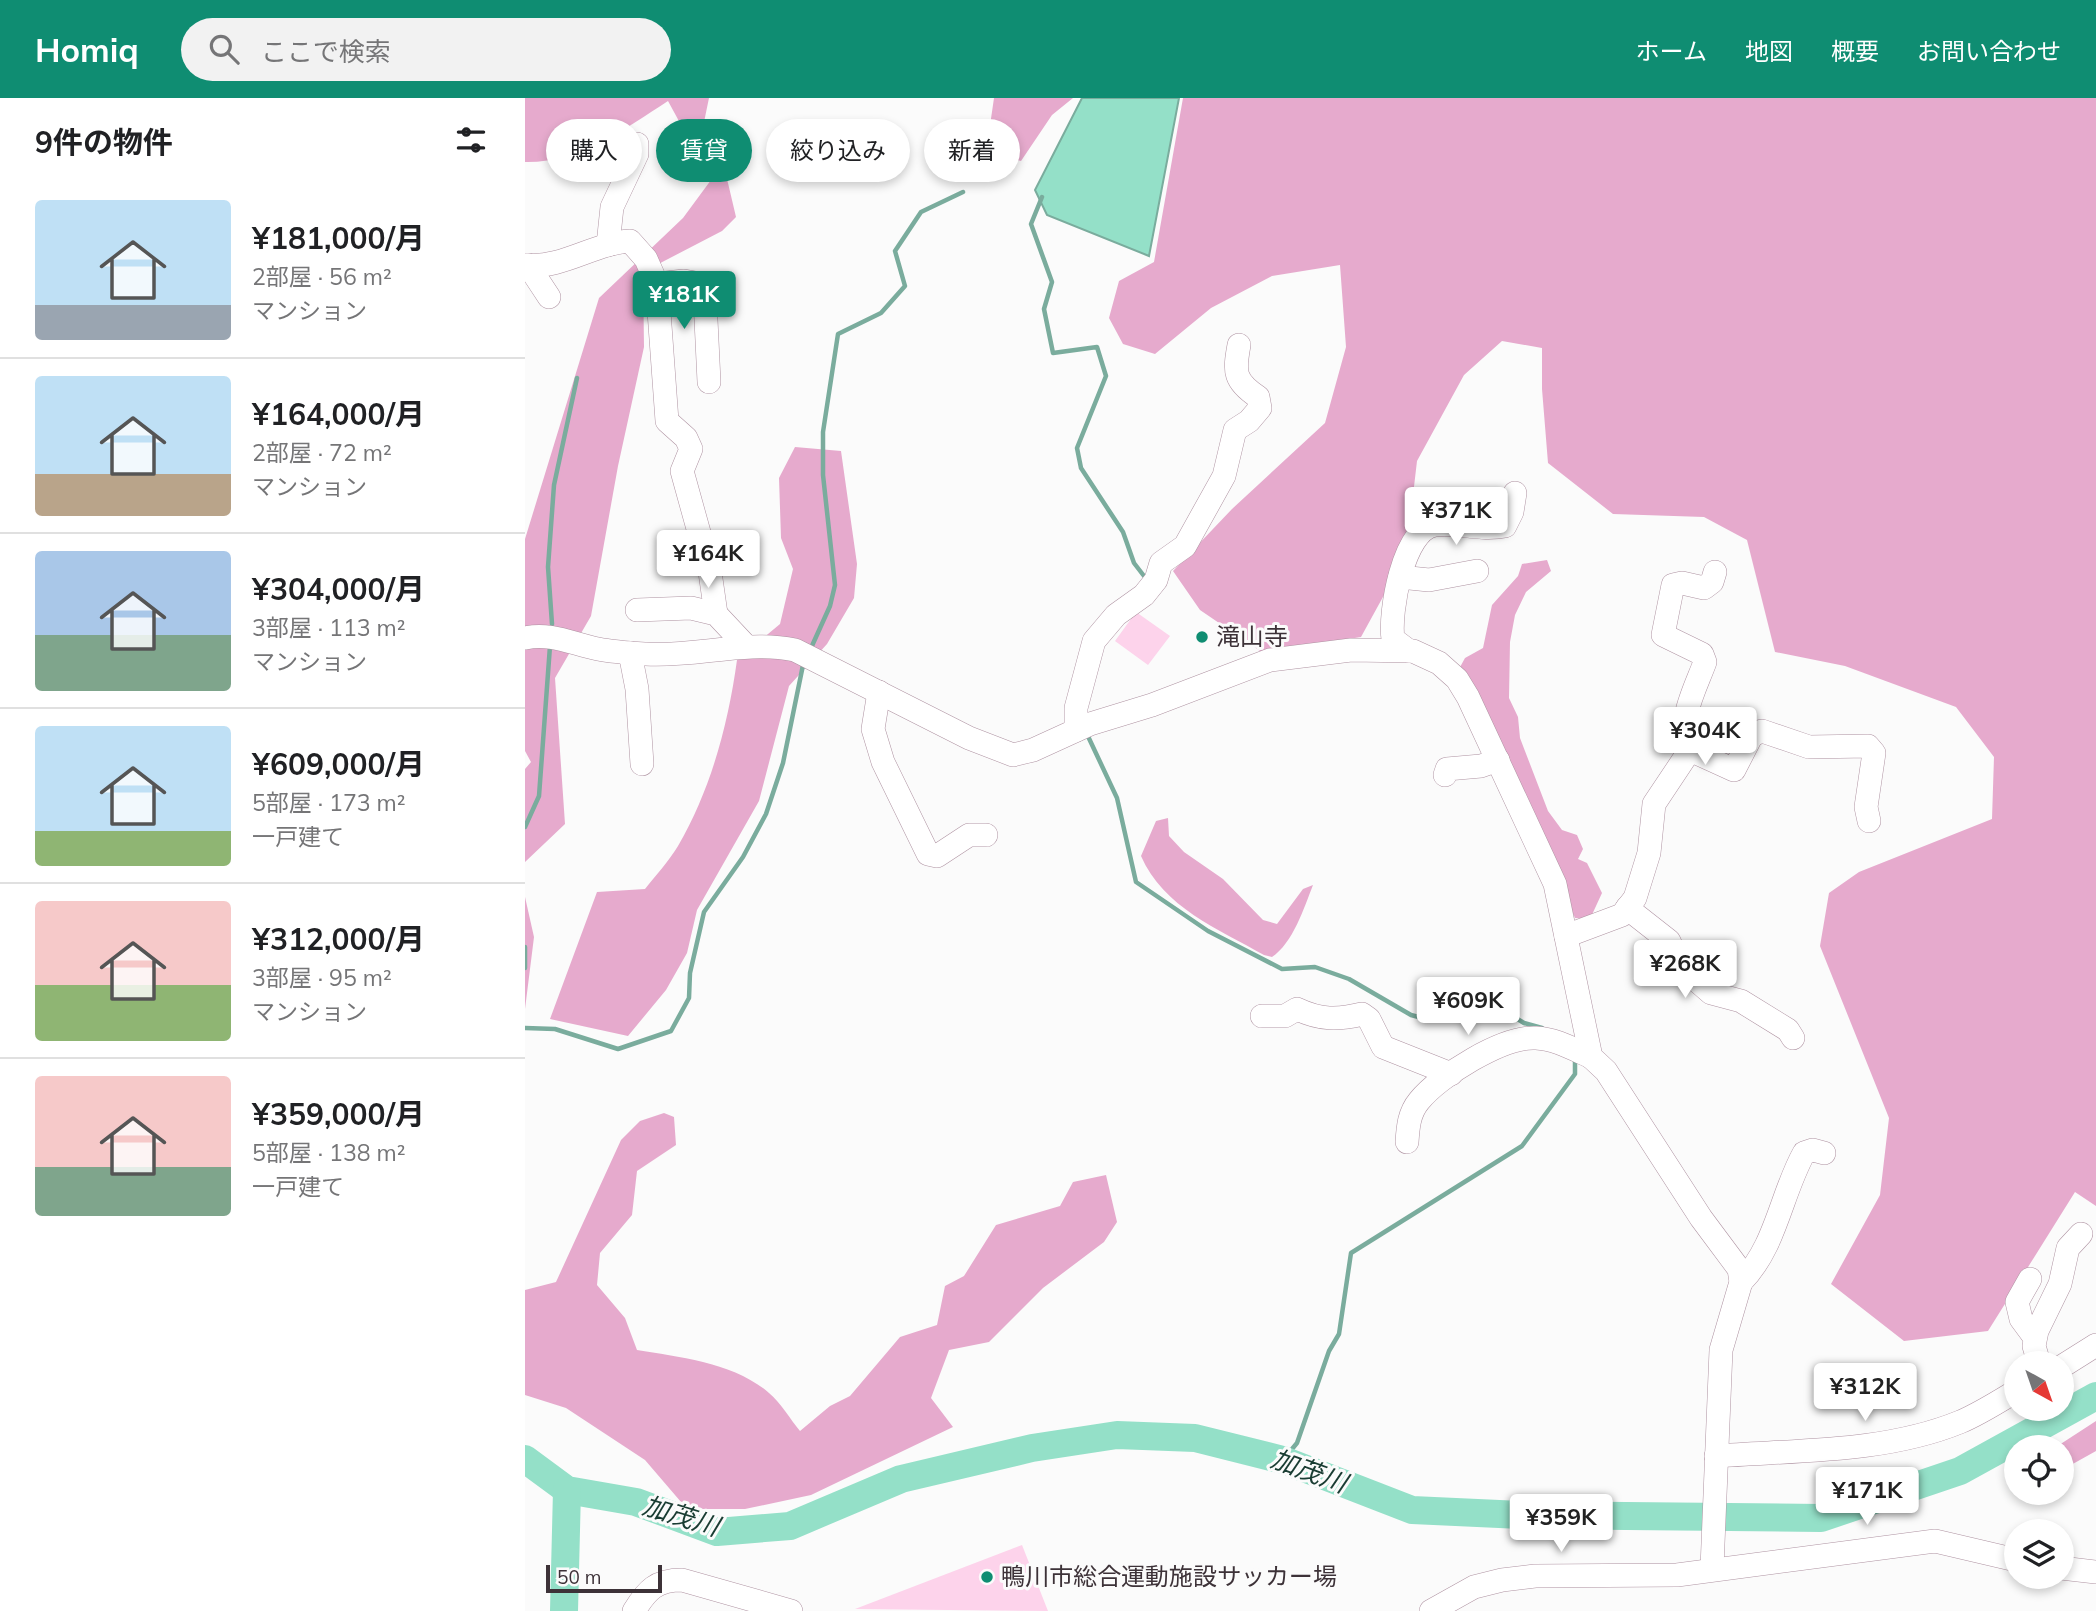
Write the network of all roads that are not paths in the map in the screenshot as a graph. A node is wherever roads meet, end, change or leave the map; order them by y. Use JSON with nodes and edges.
{"nodes":[{"id":1,"x":624,"y":182,"type":"edge"},
{"id":2,"x":608,"y":245,"type":"junction"},
{"id":3,"x":527,"y":265,"type":"edge"},
{"id":4,"x":657,"y":285,"type":"junction"},
{"id":5,"x":549,"y":297,"type":"dead end"},
{"id":6,"x":1239,"y":345,"type":"dead end"},
{"id":7,"x":709,"y":382,"type":"dead end"},
{"id":8,"x":1515,"y":494,"type":"dead end"},
{"id":9,"x":1477,"y":571,"type":"dead end"},
{"id":10,"x":1715,"y":572,"type":"dead end"},
{"id":11,"x":1400,"y":577,"type":"junction"},
{"id":12,"x":637,"y":610,"type":"dead end"},
{"id":13,"x":716,"y":614,"type":"junction"},
{"id":14,"x":525,"y":638,"type":"edge"},
{"id":15,"x":746,"y":646,"type":"junction"},
{"id":16,"x":1409,"y":651,"type":"junction"},
{"id":17,"x":630,"y":653,"type":"junction"},
{"id":18,"x":879,"y":692,"type":"junction"},
{"id":19,"x":1082,"y":727,"type":"junction"},
{"id":20,"x":1690,"y":751,"type":"junction"},
{"id":21,"x":1498,"y":760,"type":"junction"},
{"id":22,"x":642,"y":764,"type":"dead end"},
{"id":23,"x":1445,"y":775,"type":"dead end"},
{"id":24,"x":1869,"y":821,"type":"dead end"},
{"id":25,"x":986,"y":835,"type":"dead end"},
{"id":26,"x":1627,"y":908,"type":"junction"},
{"id":27,"x":1566,"y":936,"type":"junction"},
{"id":28,"x":1262,"y":1016,"type":"dead end"},
{"id":29,"x":1793,"y":1038,"type":"dead end"},
{"id":30,"x":1591,"y":1057,"type":"junction"},
{"id":31,"x":1451,"y":1074,"type":"junction"},
{"id":32,"x":1407,"y":1142,"type":"dead end"},
{"id":33,"x":1824,"y":1153,"type":"dead end"},
{"id":34,"x":2081,"y":1234,"type":"dead end"},
{"id":35,"x":2030,"y":1279,"type":"dead end"},
{"id":36,"x":1741,"y":1282,"type":"junction"},
{"id":37,"x":2035,"y":1338,"type":"junction"},
{"id":38,"x":2096,"y":1345,"type":"edge"},
{"id":39,"x":2037,"y":1351,"type":"edge"},
{"id":40,"x":2074,"y":1359,"type":"edge"},
{"id":41,"x":2004,"y":1398,"type":"edge"},
{"id":42,"x":1716,"y":1456,"type":"junction"},
{"id":43,"x":2004,"y":1557,"type":"edge"},
{"id":44,"x":1712,"y":1568,"type":"junction"},
{"id":45,"x":2074,"y":1569,"type":"edge"},
{"id":46,"x":2096,"y":1572,"type":"edge"},
{"id":47,"x":634,"y":1611,"type":"edge"},
{"id":48,"x":791,"y":1611,"type":"edge"},
{"id":49,"x":1431,"y":1611,"type":"edge"}],
"edges":[{"from":1,"to":2,"type":"street"},
{"from":2,"to":3,"type":"street"},
{"from":2,"to":4,"type":"street"},
{"from":3,"to":5,"type":"street"},
{"from":4,"to":7,"type":"street"},
{"from":4,"to":13,"type":"street"},
{"from":6,"to":19,"type":"street"},
{"from":8,"to":11,"type":"street"},
{"from":9,"to":11,"type":"street"},
{"from":10,"to":20,"type":"street"},
{"from":11,"to":16,"type":"street"},
{"from":12,"to":13,"type":"street"},
{"from":13,"to":15,"type":"street"},
{"from":14,"to":17,"type":"street"},
{"from":15,"to":17,"type":"street"},
{"from":15,"to":18,"type":"street"},
{"from":16,"to":19,"type":"street"},
{"from":16,"to":21,"type":"street"},
{"from":17,"to":22,"type":"street"},
{"from":18,"to":19,"type":"street"},
{"from":18,"to":25,"type":"street"},
{"from":20,"to":24,"type":"street"},
{"from":20,"to":26,"type":"street"},
{"from":21,"to":23,"type":"street"},
{"from":21,"to":27,"type":"street"},
{"from":26,"to":27,"type":"street"},
{"from":26,"to":29,"type":"street"},
{"from":27,"to":30,"type":"street"},
{"from":28,"to":31,"type":"street"},
{"from":30,"to":31,"type":"street"},
{"from":30,"to":36,"type":"street"},
{"from":31,"to":32,"type":"street"},
{"from":33,"to":36,"type":"street"},
{"from":34,"to":37,"type":"street"},
{"from":35,"to":37,"type":"street"},
{"from":36,"to":42,"type":"street"},
{"from":37,"to":39,"type":"street"},
{"from":38,"to":40,"type":"street"},
{"from":41,"to":42,"type":"street"},
{"from":42,"to":44,"type":"street"},
{"from":43,"to":44,"type":"street"},
{"from":44,"to":49,"type":"street"},
{"from":45,"to":46,"type":"street"},
{"from":47,"to":48,"type":"street"}]}
